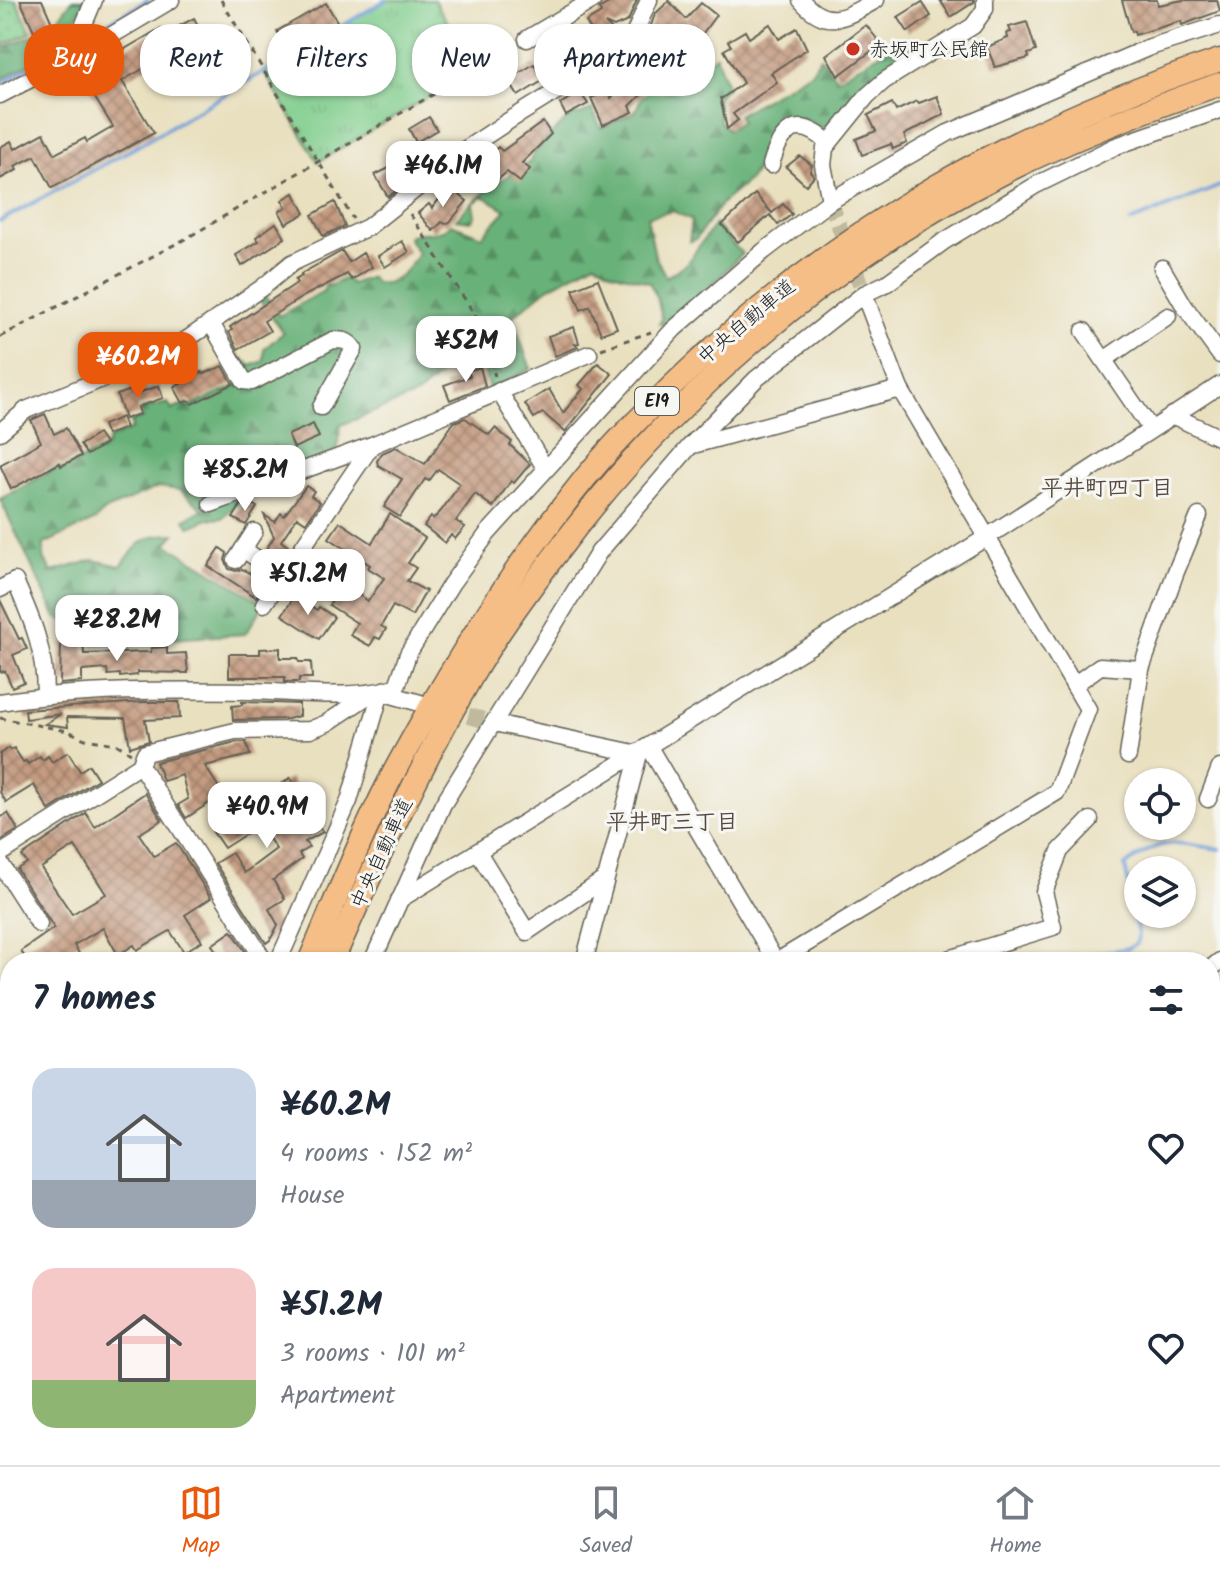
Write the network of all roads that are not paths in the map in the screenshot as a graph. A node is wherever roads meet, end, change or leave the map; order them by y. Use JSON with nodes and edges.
{"nodes":[{"id":1,"x":94,"y":0,"type":"edge"},
{"id":2,"x":171,"y":0,"type":"edge"},
{"id":3,"x":593,"y":0,"type":"edge"},
{"id":4,"x":649,"y":0,"type":"edge"},
{"id":5,"x":801,"y":0,"type":"edge"},
{"id":6,"x":876,"y":0,"type":"edge"},
{"id":7,"x":985,"y":0,"type":"edge"},
{"id":8,"x":84,"y":24,"type":"edge"},
{"id":9,"x":1220,"y":25,"type":"edge"},
{"id":10,"x":124,"y":28,"type":"edge"},
{"id":11,"x":527,"y":39,"type":"road end"},
{"id":12,"x":1220,"y":60,"type":"edge"},
{"id":13,"x":24,"y":82,"type":"edge"},
{"id":14,"x":1220,"y":84,"type":"edge"},
{"id":15,"x":0,"y":95,"type":"edge"},
{"id":16,"x":1220,"y":110,"type":"edge"},
{"id":17,"x":829,"y":143,"type":"junction"},
{"id":18,"x":771,"y":165,"type":"dead end"},
{"id":19,"x":830,"y":201,"type":"junction"},
{"id":20,"x":1162,"y":268,"type":"dead end"},
{"id":21,"x":864,"y":294,"type":"junction"},
{"id":22,"x":1168,"y":316,"type":"dead end"},
{"id":23,"x":211,"y":323,"type":"junction"},
{"id":24,"x":1084,"y":331,"type":"dead end"},
{"id":25,"x":589,"y":354,"type":"road end"},
{"id":26,"x":1220,"y":355,"type":"edge"},
{"id":27,"x":1104,"y":360,"type":"junction"},
{"id":28,"x":1220,"y":385,"type":"edge"},
{"id":29,"x":900,"y":389,"type":"junction"},
{"id":30,"x":499,"y":391,"type":"junction"},
{"id":31,"x":321,"y":407,"type":"dead end"},
{"id":32,"x":1172,"y":415,"type":"junction"},
{"id":33,"x":1,"y":427,"type":"edge"},
{"id":34,"x":1150,"y":428,"type":"junction"},
{"id":35,"x":1220,"y":438,"type":"edge"},
{"id":36,"x":372,"y":445,"type":"junction"},
{"id":37,"x":690,"y":446,"type":"junction"},
{"id":38,"x":545,"y":468,"type":"junction"},
{"id":39,"x":211,"y":504,"type":"dead end"},
{"id":40,"x":1199,"y":516,"type":"dead end"},
{"id":41,"x":254,"y":532,"type":"dead end"},
{"id":42,"x":987,"y":537,"type":"junction"},
{"id":43,"x":282,"y":576,"type":"junction"},
{"id":44,"x":0,"y":589,"type":"edge"},
{"id":45,"x":264,"y":604,"type":"dead end"},
{"id":46,"x":1141,"y":669,"type":"junction"},
{"id":47,"x":1074,"y":685,"type":"junction"},
{"id":48,"x":376,"y":693,"type":"junction"},
{"id":49,"x":45,"y":695,"type":"junction"},
{"id":50,"x":0,"y":702,"type":"edge"},
{"id":51,"x":420,"y":703,"type":"dead end"},
{"id":52,"x":494,"y":723,"type":"junction"},
{"id":53,"x":644,"y":750,"type":"junction"},
{"id":54,"x":1128,"y":756,"type":"dead end"},
{"id":55,"x":140,"y":765,"type":"junction"},
{"id":56,"x":1220,"y":768,"type":"edge"},
{"id":57,"x":1208,"y":799,"type":"dead end"},
{"id":58,"x":1090,"y":820,"type":"dead end"},
{"id":59,"x":478,"y":852,"type":"junction"},
{"id":60,"x":0,"y":854,"type":"edge"},
{"id":61,"x":0,"y":863,"type":"edge"},
{"id":62,"x":605,"y":879,"type":"junction"},
{"id":63,"x":399,"y":900,"type":"junction"},
{"id":64,"x":39,"y":924,"type":"dead end"},
{"id":65,"x":259,"y":952,"type":"edge"},
{"id":66,"x":282,"y":952,"type":"edge"},
{"id":67,"x":313,"y":952,"type":"edge"},
{"id":68,"x":336,"y":952,"type":"edge"},
{"id":69,"x":376,"y":952,"type":"edge"},
{"id":70,"x":587,"y":952,"type":"edge"},
{"id":71,"x":770,"y":952,"type":"edge"},
{"id":72,"x":793,"y":952,"type":"edge"},
{"id":73,"x":972,"y":952,"type":"edge"}],
"edges":[{"from":1,"to":8,"type":"street"},
{"from":2,"to":10,"type":"street"},
{"from":3,"to":11,"type":"street"},
{"from":4,"to":23,"type":"street"},
{"from":5,"to":6,"type":"street"},
{"from":7,"to":17,"type":"street"},
{"from":9,"to":19,"type":"street"},
{"from":12,"to":67,"type":"highway","name":"中央自動車道","number":"E19"},
{"from":13,"to":15,"type":"street"},
{"from":14,"to":68,"type":"highway","name":"中央自動車道","number":"E19"},
{"from":16,"to":21,"type":"street"},
{"from":17,"to":18,"type":"street"},
{"from":17,"to":19,"type":"street"},
{"from":19,"to":38,"type":"street"},
{"from":20,"to":26,"type":"street"},
{"from":21,"to":29,"type":"street"},
{"from":21,"to":37,"type":"street"},
{"from":22,"to":27,"type":"street"},
{"from":23,"to":31,"type":"street"},
{"from":23,"to":33,"type":"street"},
{"from":24,"to":27,"type":"street"},
{"from":25,"to":30,"type":"street"},
{"from":27,"to":34,"type":"street"},
{"from":28,"to":32,"type":"street"},
{"from":29,"to":37,"type":"street"},
{"from":29,"to":42,"type":"street"},
{"from":30,"to":36,"type":"street"},
{"from":30,"to":38,"type":"street"},
{"from":32,"to":34,"type":"street"},
{"from":32,"to":35,"type":"street"},
{"from":34,"to":42,"type":"street"},
{"from":36,"to":39,"type":"street"},
{"from":36,"to":43,"type":"street"},
{"from":37,"to":52,"type":"street"},
{"from":38,"to":48,"type":"street"},
{"from":40,"to":46,"type":"street"},
{"from":41,"to":43,"type":"street"},
{"from":42,"to":47,"type":"street"},
{"from":42,"to":53,"type":"street"},
{"from":43,"to":45,"type":"street"},
{"from":44,"to":49,"type":"street"},
{"from":46,"to":47,"type":"street"},
{"from":46,"to":54,"type":"street"},
{"from":47,"to":72,"type":"street"},
{"from":48,"to":49,"type":"street"},
{"from":48,"to":51,"type":"street"},
{"from":48,"to":55,"type":"street"},
{"from":48,"to":66,"type":"street"},
{"from":49,"to":50,"type":"street"},
{"from":52,"to":53,"type":"street"},
{"from":52,"to":63,"type":"street"},
{"from":53,"to":59,"type":"street"},
{"from":53,"to":62,"type":"street"},
{"from":53,"to":71,"type":"street"},
{"from":55,"to":60,"type":"street"},
{"from":55,"to":65,"type":"street"},
{"from":56,"to":57,"type":"street"},
{"from":58,"to":73,"type":"street"},
{"from":59,"to":62,"type":"street"},
{"from":59,"to":63,"type":"street"},
{"from":61,"to":64,"type":"street"},
{"from":62,"to":70,"type":"street"},
{"from":63,"to":69,"type":"street"}]}
